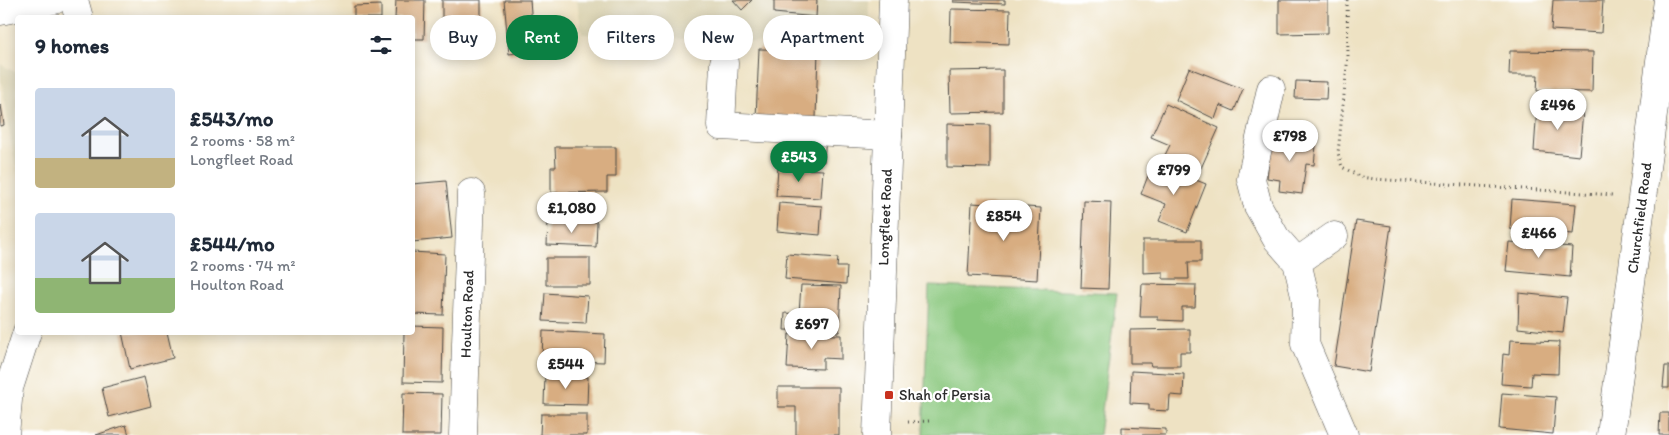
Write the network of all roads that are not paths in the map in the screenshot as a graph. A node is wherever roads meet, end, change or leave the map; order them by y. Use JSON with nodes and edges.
{"nodes":[{"id":1,"x":54,"y":0,"type":"edge"},
{"id":2,"x":74,"y":0,"type":"edge"},
{"id":3,"x":893,"y":0,"type":"edge"},
{"id":4,"x":1668,"y":0,"type":"edge"},
{"id":5,"x":0,"y":11,"type":"edge"},
{"id":6,"x":78,"y":15,"type":"edge"},
{"id":7,"x":724,"y":63,"type":"dead end"},
{"id":8,"x":1271,"y":89,"type":"dead end"},
{"id":9,"x":888,"y":135,"type":"junction"},
{"id":10,"x":471,"y":193,"type":"dead end"},
{"id":11,"x":1334,"y":236,"type":"dead end"},
{"id":12,"x":1297,"y":262,"type":"junction"},
{"id":13,"x":26,"y":335,"type":"edge"},
{"id":14,"x":5,"y":435,"type":"edge"},
{"id":15,"x":463,"y":435,"type":"edge"},
{"id":16,"x":876,"y":435,"type":"edge"},
{"id":17,"x":1344,"y":435,"type":"edge"},
{"id":18,"x":1611,"y":435,"type":"edge"}],
"edges":[{"from":1,"to":5,"type":"main road"},
{"from":2,"to":6,"type":"main road"},
{"from":3,"to":9,"type":"main road","name":"Longfleet Road"},
{"from":4,"to":18,"type":"main road","name":"Churchfield Road"},
{"from":7,"to":9,"type":"main road"},
{"from":8,"to":12,"type":"main road"},
{"from":9,"to":16,"type":"main road","name":"Longfleet Road"},
{"from":10,"to":15,"type":"main road","name":"Houlton Road"},
{"from":11,"to":12,"type":"main road"},
{"from":12,"to":17,"type":"main road"},
{"from":13,"to":14,"type":"main road"}]}
